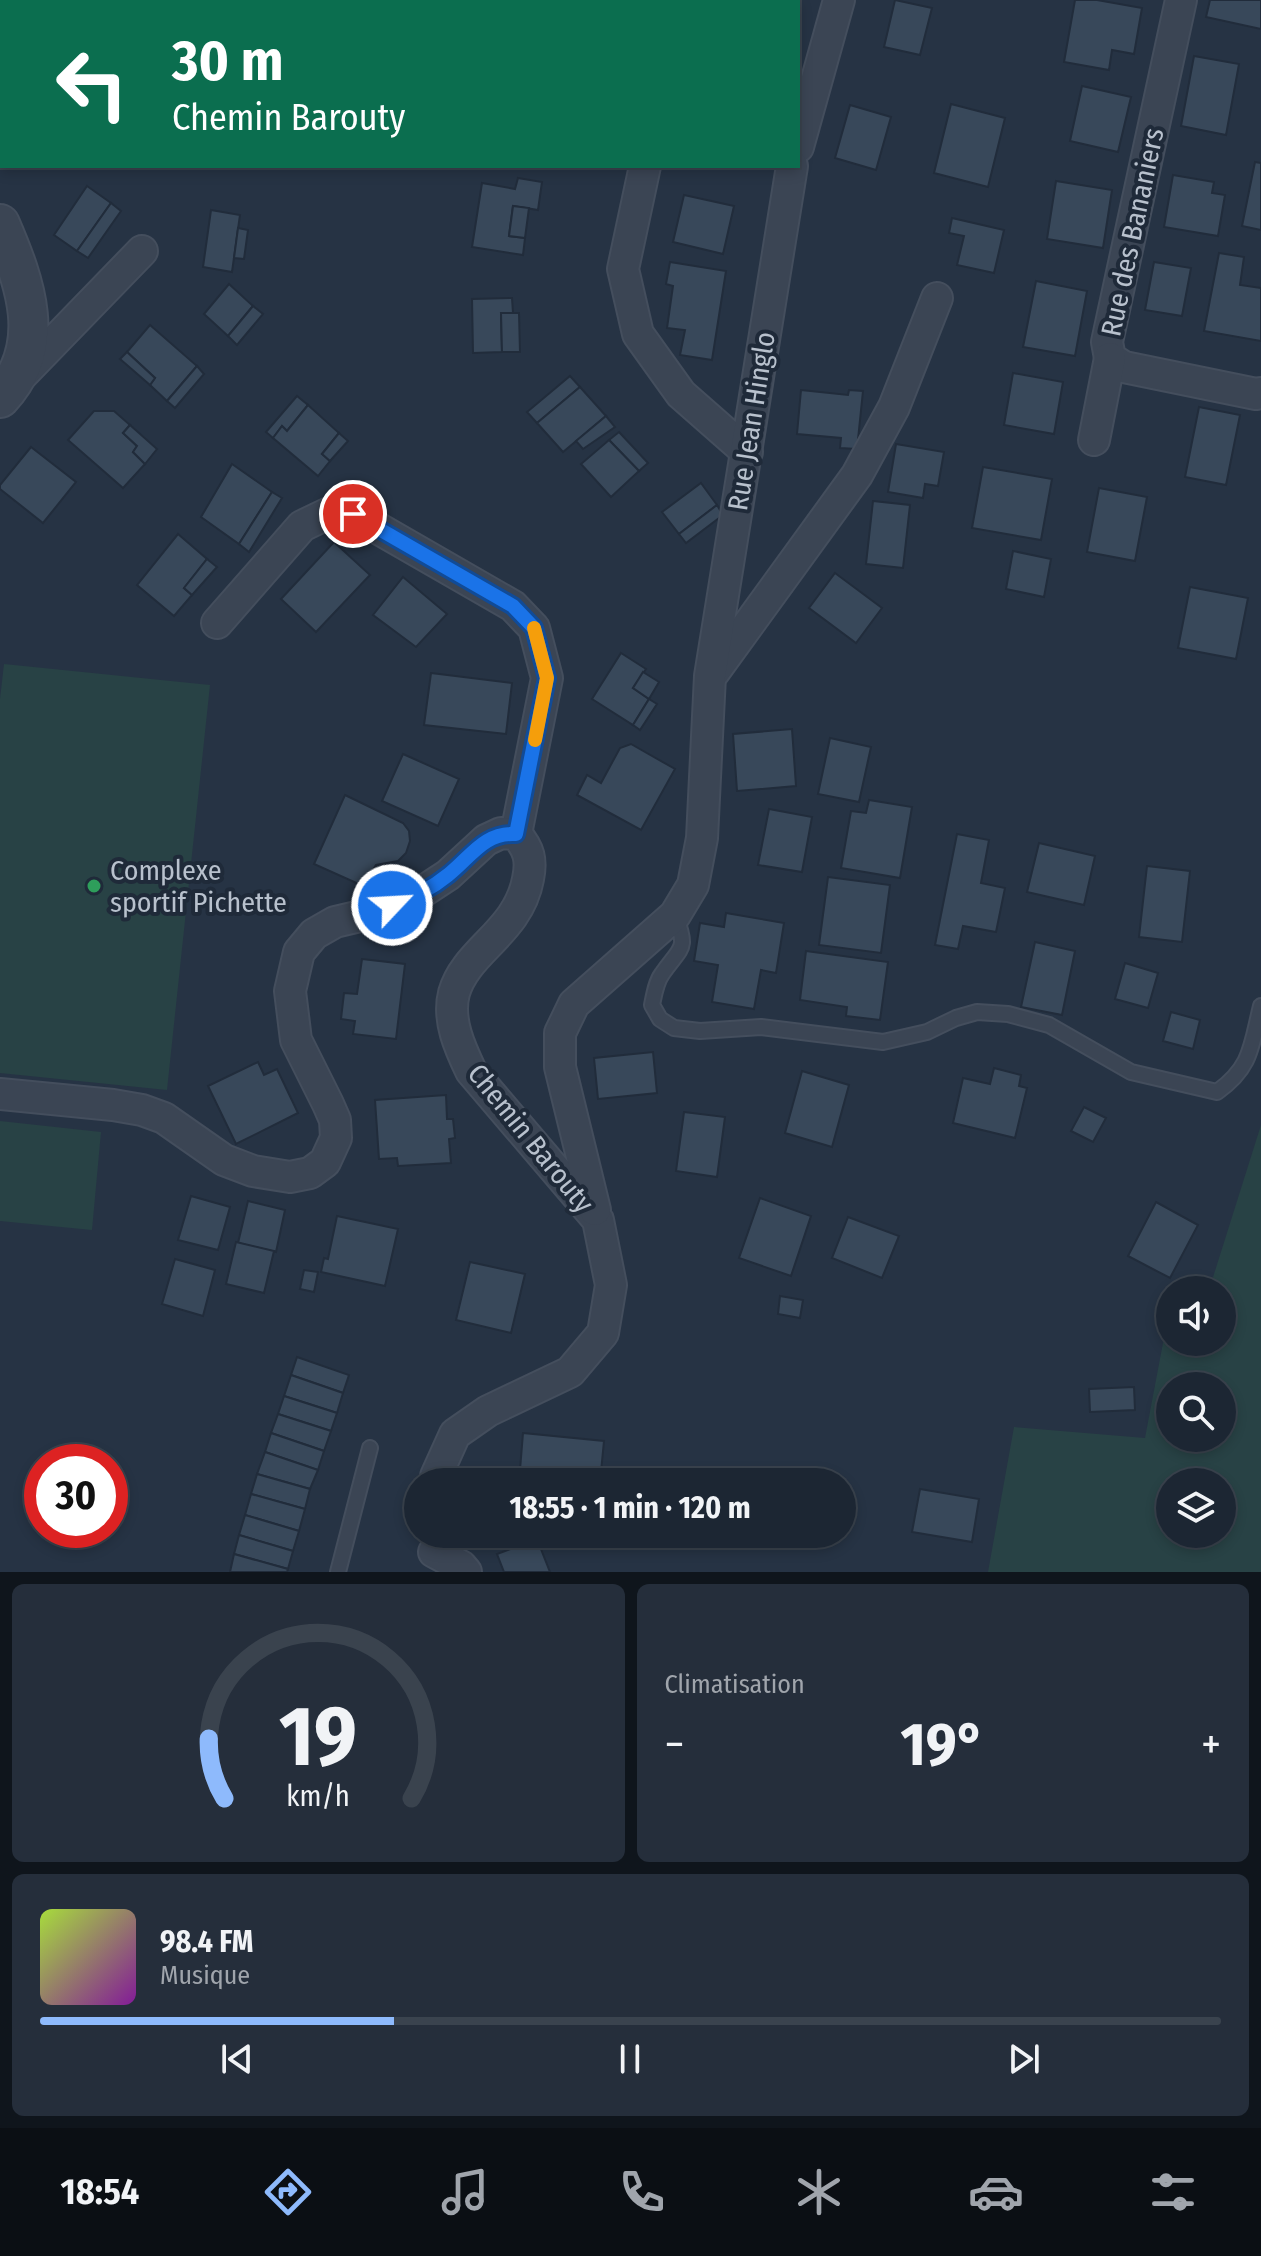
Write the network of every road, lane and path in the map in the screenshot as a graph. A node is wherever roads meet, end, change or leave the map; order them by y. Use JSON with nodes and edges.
{"nodes":[{"id":1,"x":839,"y":0,"type":"edge"},
{"id":2,"x":1181,"y":0,"type":"edge"},
{"id":3,"x":800,"y":140,"type":"edge"},
{"id":4,"x":645,"y":168,"type":"edge"},
{"id":5,"x":792,"y":168,"type":"edge"},
{"id":6,"x":0,"y":224,"type":"edge"},
{"id":7,"x":142,"y":251,"type":"dead end"},
{"id":8,"x":8,"y":269,"type":"edge"},
{"id":9,"x":937,"y":298,"type":"dead end"},
{"id":10,"x":1110,"y":358,"type":"junction"},
{"id":11,"x":7,"y":391,"type":"edge"},
{"id":12,"x":1261,"y":393,"type":"edge"},
{"id":13,"x":1094,"y":440,"type":"dead end"},
{"id":14,"x":747,"y":452,"type":"junction"},
{"id":15,"x":217,"y":623,"type":"dead end"},
{"id":16,"x":710,"y":676,"type":"junction"},
{"id":17,"x":516,"y":834,"type":"junction"},
{"id":18,"x":675,"y":915,"type":"junction"},
{"id":19,"x":1261,"y":1006,"type":"edge"},
{"id":20,"x":0,"y":1094,"type":"edge"},
{"id":21,"x":598,"y":1220,"type":"junction"},
{"id":22,"x":370,"y":1448,"type":"dead end"},
{"id":23,"x":440,"y":1468,"type":"edge"},
{"id":24,"x":434,"y":1553,"type":"edge"},
{"id":25,"x":338,"y":1572,"type":"edge"},
{"id":26,"x":466,"y":1572,"type":"edge"}],
"edges":[{"from":1,"to":3,"type":"street"},
{"from":2,"to":10,"type":"street","name":"Rue des Bananiers"},
{"from":4,"to":14,"type":"street"},
{"from":5,"to":14,"type":"street","name":"Rue Jean Hinglo"},
{"from":6,"to":8,"type":"street"},
{"from":7,"to":11,"type":"street"},
{"from":8,"to":11,"type":"street"},
{"from":9,"to":16,"type":"street"},
{"from":10,"to":12,"type":"street","name":"Rue des Bananiers"},
{"from":10,"to":13,"type":"street"},
{"from":14,"to":16,"type":"street","name":"Rue Jean Hinglo"},
{"from":15,"to":17,"type":"street"},
{"from":16,"to":18,"type":"street","name":"Rue Jean Hinglo"},
{"from":17,"to":20,"type":"street"},
{"from":17,"to":21,"type":"street","name":"Chemin Barouty"},
{"from":18,"to":19,"type":"lane"},
{"from":18,"to":21,"type":"street","name":"Rue Jean Hinglo"},
{"from":21,"to":23,"type":"street","name":"Chemin Barouty"},
{"from":22,"to":25,"type":"lane"},
{"from":24,"to":26,"type":"street"}]}
